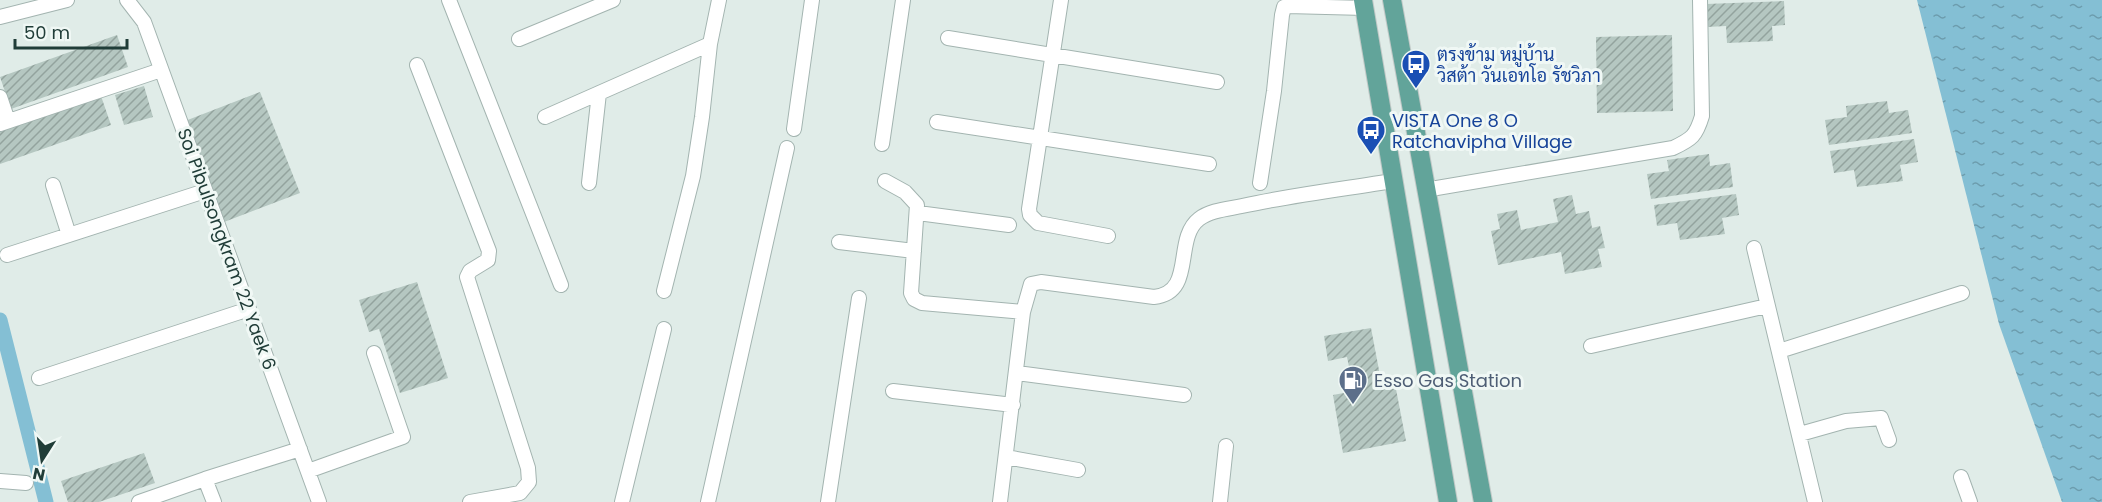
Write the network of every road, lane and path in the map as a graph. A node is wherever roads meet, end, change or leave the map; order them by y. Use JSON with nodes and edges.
{"nodes":[{"id":1,"x":127,"y":0,"type":"edge"},
{"id":2,"x":449,"y":0,"type":"edge"},
{"id":3,"x":613,"y":0,"type":"edge"},
{"id":4,"x":719,"y":0,"type":"edge"},
{"id":5,"x":812,"y":0,"type":"edge"},
{"id":6,"x":903,"y":0,"type":"edge"},
{"id":7,"x":1061,"y":0,"type":"edge"},
{"id":8,"x":1392,"y":0,"type":"edge"},
{"id":9,"x":1700,"y":0,"type":"edge"},
{"id":10,"x":60,"y":1,"type":"edge"},
{"id":11,"x":1364,"y":4,"type":"edge"},
{"id":12,"x":0,"y":17,"type":"edge"},
{"id":13,"x":948,"y":38,"type":"dead end"},
{"id":14,"x":519,"y":39,"type":"dead end"},
{"id":15,"x":710,"y":44,"type":"junction"},
{"id":16,"x":1052,"y":56,"type":"junction"},
{"id":17,"x":417,"y":65,"type":"dead end"},
{"id":18,"x":161,"y":70,"type":"junction"},
{"id":19,"x":1217,"y":82,"type":"dead end"},
{"id":20,"x":599,"y":93,"type":"junction"},
{"id":21,"x":0,"y":98,"type":"edge"},
{"id":22,"x":545,"y":117,"type":"dead end"},
{"id":23,"x":4,"y":122,"type":"edge"},
{"id":24,"x":937,"y":122,"type":"dead end"},
{"id":25,"x":794,"y":129,"type":"dead end"},
{"id":26,"x":1040,"y":138,"type":"junction"},
{"id":27,"x":882,"y":144,"type":"dead end"},
{"id":28,"x":787,"y":148,"type":"dead end"},
{"id":29,"x":1209,"y":164,"type":"dead end"},
{"id":30,"x":885,"y":181,"type":"dead end"},
{"id":31,"x":1393,"y":181,"type":"junction"},
{"id":32,"x":589,"y":183,"type":"dead end"},
{"id":33,"x":1260,"y":183,"type":"dead end"},
{"id":34,"x":53,"y":185,"type":"dead end"},
{"id":35,"x":205,"y":190,"type":"junction"},
{"id":36,"x":1425,"y":190,"type":"junction"},
{"id":37,"x":918,"y":213,"type":"junction"},
{"id":38,"x":1009,"y":225,"type":"dead end"},
{"id":39,"x":69,"y":235,"type":"junction"},
{"id":40,"x":1108,"y":236,"type":"dead end"},
{"id":41,"x":839,"y":242,"type":"dead end"},
{"id":42,"x":1754,"y":248,"type":"dead end"},
{"id":43,"x":914,"y":250,"type":"junction"},
{"id":44,"x":7,"y":255,"type":"dead end"},
{"id":45,"x":561,"y":285,"type":"dead end"},
{"id":46,"x":664,"y":291,"type":"dead end"},
{"id":47,"x":1962,"y":293,"type":"dead end"},
{"id":48,"x":859,"y":298,"type":"dead end"},
{"id":49,"x":1767,"y":306,"type":"junction"},
{"id":50,"x":249,"y":309,"type":"junction"},
{"id":51,"x":1023,"y":312,"type":"junction"},
{"id":52,"x":664,"y":329,"type":"dead end"},
{"id":53,"x":1591,"y":346,"type":"dead end"},
{"id":54,"x":1779,"y":351,"type":"junction"},
{"id":55,"x":374,"y":353,"type":"dead end"},
{"id":56,"x":1017,"y":373,"type":"junction"},
{"id":57,"x":39,"y":378,"type":"dead end"},
{"id":58,"x":893,"y":391,"type":"dead end"},
{"id":59,"x":1184,"y":395,"type":"dead end"},
{"id":60,"x":1013,"y":405,"type":"junction"},
{"id":61,"x":1800,"y":434,"type":"junction"},
{"id":62,"x":1889,"y":440,"type":"dead end"},
{"id":63,"x":1226,"y":446,"type":"dead end"},
{"id":64,"x":300,"y":449,"type":"junction"},
{"id":65,"x":1006,"y":457,"type":"junction"},
{"id":66,"x":1078,"y":470,"type":"dead end"},
{"id":67,"x":308,"y":471,"type":"junction"},
{"id":68,"x":1961,"y":477,"type":"dead end"},
{"id":69,"x":205,"y":478,"type":"junction"},
{"id":70,"x":0,"y":481,"type":"edge"},
{"id":71,"x":26,"y":483,"type":"dead end"},
{"id":72,"x":139,"y":502,"type":"edge"},
{"id":73,"x":214,"y":502,"type":"edge"},
{"id":74,"x":320,"y":502,"type":"edge"},
{"id":75,"x":470,"y":502,"type":"edge"},
{"id":76,"x":622,"y":502,"type":"edge"},
{"id":77,"x":708,"y":502,"type":"edge"},
{"id":78,"x":828,"y":502,"type":"edge"},
{"id":79,"x":1000,"y":502,"type":"edge"},
{"id":80,"x":1220,"y":502,"type":"edge"},
{"id":81,"x":1448,"y":502,"type":"edge"},
{"id":82,"x":1483,"y":502,"type":"edge"},
{"id":83,"x":1815,"y":502,"type":"edge"},
{"id":84,"x":1970,"y":502,"type":"edge"}],
"edges":[{"from":1,"to":18,"type":"street","name":"Soi Pibulsongkram 22 Yaek 6"},
{"from":2,"to":45,"type":"street"},
{"from":3,"to":14,"type":"street"},
{"from":4,"to":15,"type":"street"},
{"from":5,"to":25,"type":"street"},
{"from":6,"to":27,"type":"street"},
{"from":7,"to":16,"type":"street"},
{"from":8,"to":36,"type":"main road"},
{"from":9,"to":36,"type":"street"},
{"from":10,"to":12,"type":"street"},
{"from":11,"to":31,"type":"main road"},
{"from":11,"to":33,"type":"street"},
{"from":13,"to":16,"type":"street"},
{"from":15,"to":20,"type":"street"},
{"from":15,"to":46,"type":"street"},
{"from":16,"to":19,"type":"street"},
{"from":16,"to":26,"type":"street"},
{"from":17,"to":75,"type":"street"},
{"from":18,"to":23,"type":"street"},
{"from":18,"to":35,"type":"street","name":"Soi Pibulsongkram 22 Yaek 6"},
{"from":20,"to":22,"type":"street"},
{"from":20,"to":32,"type":"street"},
{"from":21,"to":23,"type":"street"},
{"from":24,"to":26,"type":"street"},
{"from":26,"to":29,"type":"street"},
{"from":26,"to":40,"type":"street"},
{"from":28,"to":77,"type":"street"},
{"from":30,"to":37,"type":"street"},
{"from":31,"to":51,"type":"street"},
{"from":31,"to":81,"type":"main road"},
{"from":34,"to":39,"type":"street"},
{"from":35,"to":39,"type":"street"},
{"from":35,"to":50,"type":"street","name":"Soi Pibulsongkram 22 Yaek 6"},
{"from":36,"to":82,"type":"main road"},
{"from":37,"to":38,"type":"street"},
{"from":37,"to":43,"type":"street"},
{"from":39,"to":44,"type":"street"},
{"from":41,"to":43,"type":"street"},
{"from":42,"to":49,"type":"street"},
{"from":43,"to":51,"type":"street"},
{"from":47,"to":54,"type":"street"},
{"from":48,"to":78,"type":"street"},
{"from":49,"to":53,"type":"street"},
{"from":49,"to":54,"type":"street"},
{"from":50,"to":57,"type":"street"},
{"from":50,"to":64,"type":"street","name":"Soi Pibulsongkram 22 Yaek 6"},
{"from":51,"to":56,"type":"street"},
{"from":52,"to":76,"type":"street"},
{"from":54,"to":61,"type":"street"},
{"from":55,"to":67,"type":"street"},
{"from":56,"to":59,"type":"street"},
{"from":56,"to":60,"type":"street"},
{"from":58,"to":60,"type":"street"},
{"from":60,"to":65,"type":"street"},
{"from":61,"to":62,"type":"street"},
{"from":61,"to":83,"type":"street"},
{"from":63,"to":80,"type":"street"},
{"from":64,"to":67,"type":"street","name":"Soi Pibulsongkram 22 Yaek 6"},
{"from":64,"to":69,"type":"street"},
{"from":65,"to":66,"type":"street"},
{"from":65,"to":79,"type":"street"},
{"from":67,"to":74,"type":"street","name":"Soi Pibulsongkram 22 Yaek 6"},
{"from":68,"to":84,"type":"street"},
{"from":69,"to":72,"type":"street"},
{"from":69,"to":73,"type":"street"},
{"from":70,"to":71,"type":"street"}]}
